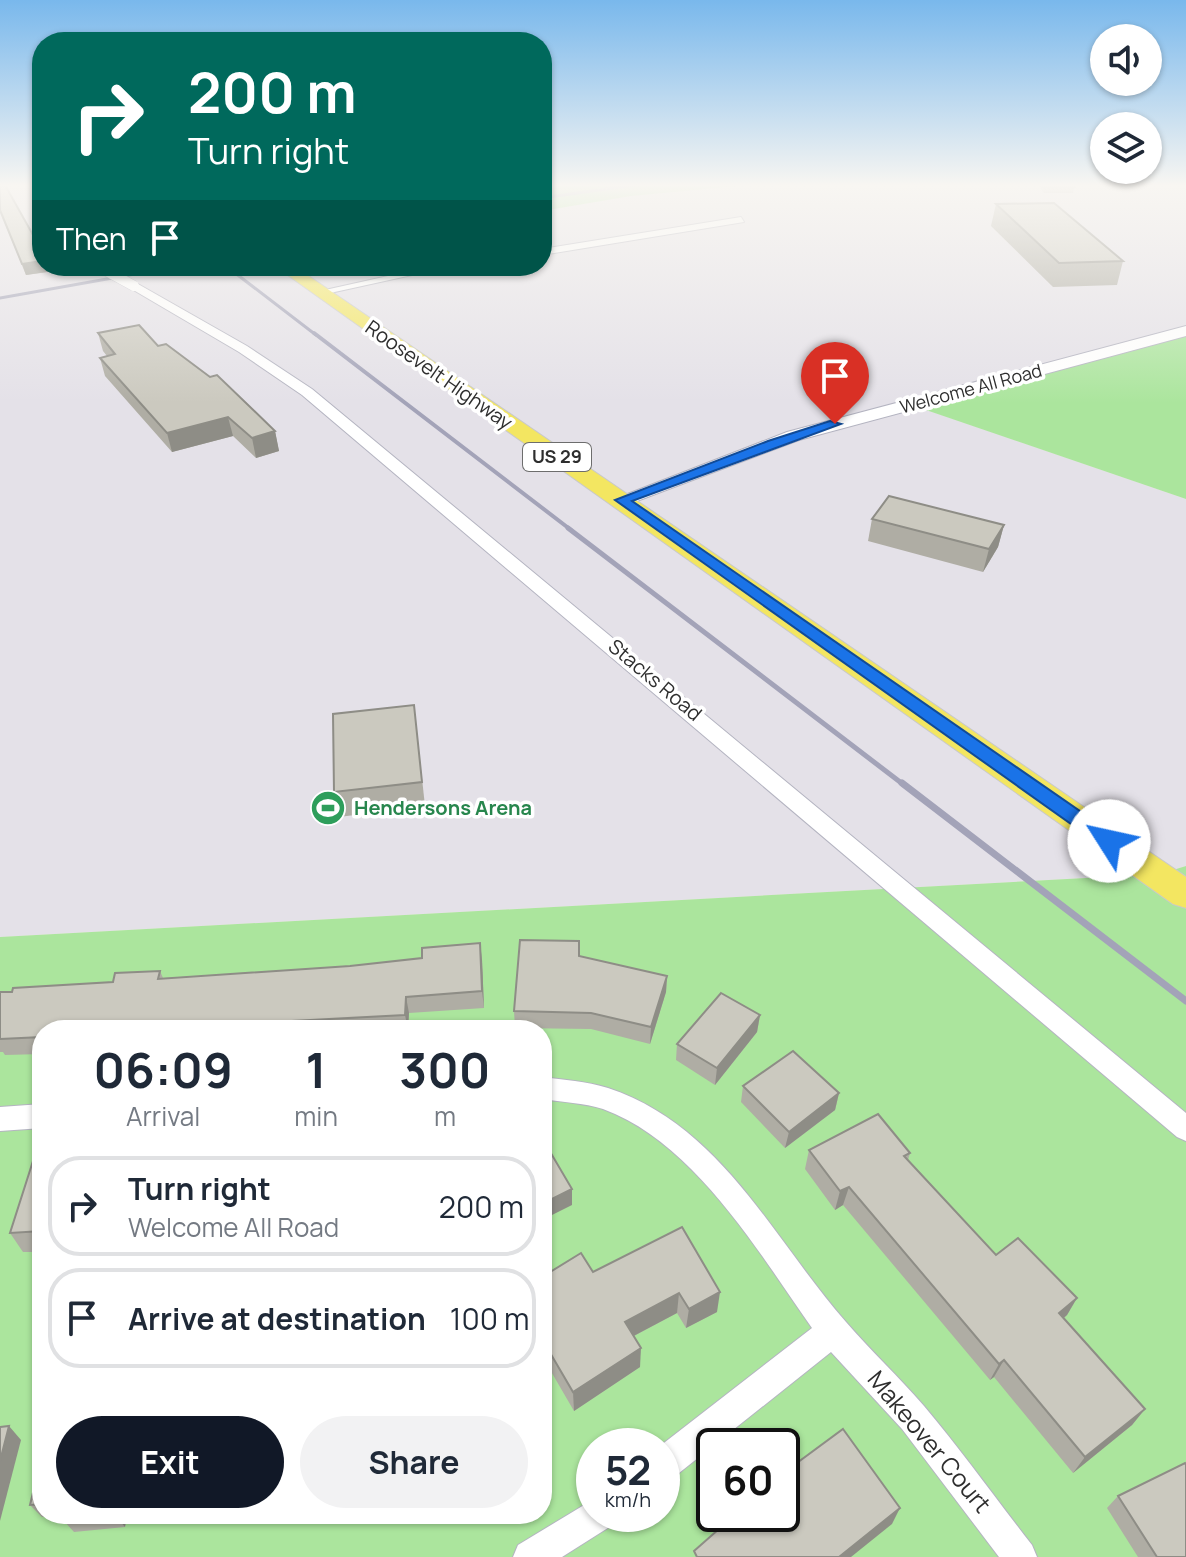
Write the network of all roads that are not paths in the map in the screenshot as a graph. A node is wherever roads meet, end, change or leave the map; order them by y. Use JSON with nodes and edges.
{"nodes":[{"id":1,"x":115,"y":276,"type":"edge"},
{"id":2,"x":298,"y":276,"type":"edge"},
{"id":3,"x":399,"y":276,"type":"edge"},
{"id":4,"x":321,"y":292,"type":"junction"},
{"id":5,"x":1186,"y":331,"type":"edge"},
{"id":6,"x":622,"y":500,"type":"junction"},
{"id":7,"x":1186,"y":895,"type":"edge"},
{"id":8,"x":552,"y":1090,"type":"edge"},
{"id":9,"x":32,"y":1117,"type":"edge"},
{"id":10,"x":0,"y":1119,"type":"edge"},
{"id":11,"x":1186,"y":1129,"type":"edge"},
{"id":12,"x":833,"y":1331,"type":"junction"},
{"id":13,"x":680,"y":1451,"type":"edge"},
{"id":14,"x":576,"y":1528,"type":"edge"},
{"id":15,"x":530,"y":1557,"type":"edge"},
{"id":16,"x":1020,"y":1557,"type":"edge"}],
"edges":[{"from":1,"to":11,"type":"street","name":"Stacks Road","bridge":true},
{"from":2,"to":4,"type":"main road","name":"Roosevelt Highway","number":"US 29"},
{"from":3,"to":4,"type":"street"},
{"from":4,"to":6,"type":"main road","name":"Roosevelt Highway","number":"US 29"},
{"from":5,"to":6,"type":"street","name":"Welcome All Road"},
{"from":6,"to":7,"type":"main road","name":"Roosevelt Highway","number":"US 29"},
{"from":8,"to":12,"type":"street","name":"Makeover Court"},
{"from":9,"to":10,"type":"street"},
{"from":12,"to":13,"type":"street"},
{"from":12,"to":16,"type":"street","name":"Makeover Court"},
{"from":14,"to":15,"type":"street"}]}
